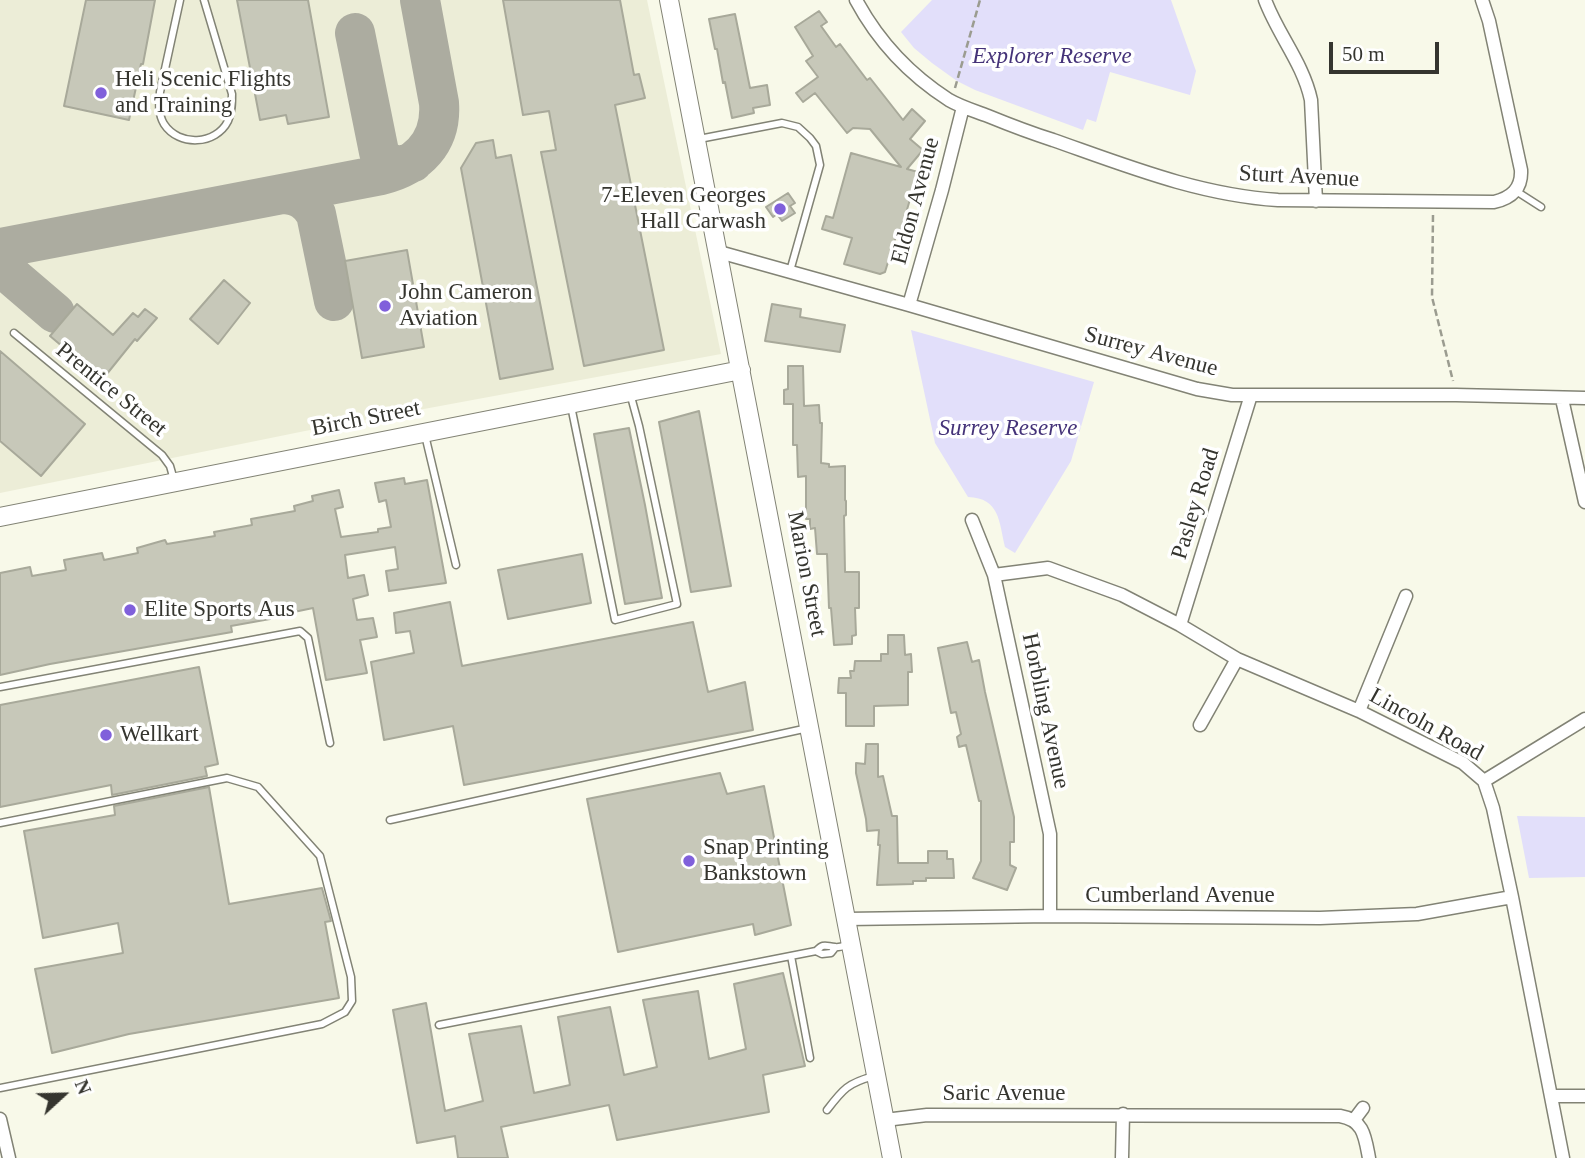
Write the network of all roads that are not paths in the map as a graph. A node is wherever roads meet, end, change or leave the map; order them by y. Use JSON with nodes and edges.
{"nodes":[{"id":1,"x":180,"y":0,"type":"edge"},
{"id":2,"x":204,"y":0,"type":"edge"},
{"id":3,"x":669,"y":0,"type":"edge"},
{"id":4,"x":856,"y":0,"type":"edge"},
{"id":5,"x":1265,"y":0,"type":"edge"},
{"id":6,"x":1482,"y":0,"type":"edge"},
{"id":7,"x":957,"y":104,"type":"junction"},
{"id":8,"x":697,"y":139,"type":"junction"},
{"id":9,"x":1516,"y":191,"type":"junction"},
{"id":10,"x":1316,"y":201,"type":"junction"},
{"id":11,"x":1541,"y":207,"type":"dead end"},
{"id":12,"x":719,"y":252,"type":"junction"},
{"id":13,"x":790,"y":271,"type":"junction"},
{"id":14,"x":909,"y":305,"type":"junction"},
{"id":15,"x":14,"y":334,"type":"dead end"},
{"id":16,"x":741,"y":370,"type":"junction"},
{"id":17,"x":630,"y":392,"type":"junction"},
{"id":18,"x":1251,"y":395,"type":"junction"},
{"id":19,"x":1585,"y":398,"type":"edge"},
{"id":20,"x":1562,"y":399,"type":"junction"},
{"id":21,"x":571,"y":404,"type":"junction"},
{"id":22,"x":425,"y":433,"type":"junction"},
{"id":23,"x":174,"y":482,"type":"junction"},
{"id":24,"x":1585,"y":502,"type":"edge"},
{"id":25,"x":0,"y":517,"type":"edge"},
{"id":26,"x":972,"y":520,"type":"dead end"},
{"id":27,"x":456,"y":565,"type":"dead end"},
{"id":28,"x":994,"y":575,"type":"junction"},
{"id":29,"x":1406,"y":596,"type":"dead end"},
{"id":30,"x":1180,"y":625,"type":"junction"},
{"id":31,"x":1237,"y":659,"type":"junction"},
{"id":32,"x":0,"y":687,"type":"edge"},
{"id":33,"x":1359,"y":711,"type":"junction"},
{"id":34,"x":1585,"y":719,"type":"edge"},
{"id":35,"x":1200,"y":724,"type":"dead end"},
{"id":36,"x":810,"y":728,"type":"junction"},
{"id":37,"x":330,"y":743,"type":"dead end"},
{"id":38,"x":1484,"y":781,"type":"junction"},
{"id":39,"x":390,"y":820,"type":"dead end"},
{"id":40,"x":0,"y":823,"type":"edge"},
{"id":41,"x":1512,"y":897,"type":"junction"},
{"id":42,"x":1051,"y":916,"type":"junction"},
{"id":43,"x":847,"y":919,"type":"junction"},
{"id":44,"x":843,"y":946,"type":"junction"},
{"id":45,"x":791,"y":956,"type":"junction"},
{"id":46,"x":439,"y":1025,"type":"dead end"},
{"id":47,"x":810,"y":1058,"type":"dead end"},
{"id":48,"x":876,"y":1076,"type":"junction"},
{"id":49,"x":0,"y":1088,"type":"edge"},
{"id":50,"x":1551,"y":1096,"type":"junction"},
{"id":51,"x":1585,"y":1096,"type":"edge"},
{"id":52,"x":1363,"y":1108,"type":"dead end"},
{"id":53,"x":827,"y":1110,"type":"dead end"},
{"id":54,"x":1123,"y":1114,"type":"junction"},
{"id":55,"x":0,"y":1119,"type":"edge"},
{"id":56,"x":885,"y":1120,"type":"junction"},
{"id":57,"x":1354,"y":1120,"type":"junction"},
{"id":58,"x":9,"y":1158,"type":"edge"},
{"id":59,"x":892,"y":1158,"type":"edge"},
{"id":60,"x":1122,"y":1158,"type":"edge"},
{"id":61,"x":1369,"y":1158,"type":"edge"},
{"id":62,"x":1563,"y":1158,"type":"edge"}],
"edges":[{"from":1,"to":2,"type":"lane"},
{"from":3,"to":8,"type":"main road","name":"Marion Street"},
{"from":4,"to":7,"type":"street","name":"Sturt Avenue"},
{"from":5,"to":10,"type":"street"},
{"from":6,"to":9,"type":"street"},
{"from":7,"to":10,"type":"street","name":"Sturt Avenue"},
{"from":7,"to":14,"type":"street","name":"Eldon Avenue"},
{"from":8,"to":12,"type":"main road","name":"Marion Street"},
{"from":8,"to":13,"type":"lane"},
{"from":9,"to":10,"type":"street","name":"Sturt Avenue"},
{"from":9,"to":11,"type":"lane"},
{"from":12,"to":13,"type":"street","name":"Surrey Avenue"},
{"from":12,"to":16,"type":"main road","name":"Marion Street"},
{"from":13,"to":14,"type":"street","name":"Surrey Avenue"},
{"from":14,"to":18,"type":"street","name":"Surrey Avenue"},
{"from":15,"to":23,"type":"lane","name":"Prentice Street"},
{"from":16,"to":17,"type":"main road","name":"Birch Street"},
{"from":16,"to":36,"type":"main road","name":"Marion Street"},
{"from":17,"to":21,"type":"main road","name":"Birch Street"},
{"from":17,"to":21,"type":"lane"},
{"from":18,"to":20,"type":"street","name":"Surrey Avenue"},
{"from":18,"to":30,"type":"street","name":"Pasley Road"},
{"from":19,"to":20,"type":"street","name":"Surrey Avenue"},
{"from":20,"to":24,"type":"street"},
{"from":21,"to":22,"type":"main road","name":"Birch Street"},
{"from":22,"to":23,"type":"main road","name":"Birch Street"},
{"from":22,"to":27,"type":"lane"},
{"from":23,"to":25,"type":"main road","name":"Birch Street"},
{"from":26,"to":28,"type":"street","name":"Horbling Avenue"},
{"from":28,"to":30,"type":"street","name":"Lincoln Road"},
{"from":28,"to":42,"type":"street","name":"Horbling Avenue"},
{"from":29,"to":33,"type":"street"},
{"from":30,"to":31,"type":"street","name":"Lincoln Road"},
{"from":31,"to":33,"type":"street","name":"Lincoln Road"},
{"from":31,"to":35,"type":"street"},
{"from":32,"to":37,"type":"lane"},
{"from":33,"to":38,"type":"street","name":"Lincoln Road"},
{"from":34,"to":38,"type":"street"},
{"from":36,"to":39,"type":"lane"},
{"from":36,"to":43,"type":"main road","name":"Marion Street"},
{"from":38,"to":41,"type":"street","name":"Lincoln Road"},
{"from":40,"to":49,"type":"lane"},
{"from":41,"to":42,"type":"street","name":"Cumberland Avenue"},
{"from":41,"to":50,"type":"street","name":"Lincoln Road"},
{"from":42,"to":43,"type":"street","name":"Cumberland Avenue"},
{"from":43,"to":44,"type":"main road","name":"Marion Street"},
{"from":44,"to":45,"type":"lane"},
{"from":44,"to":48,"type":"main road","name":"Marion Street"},
{"from":45,"to":46,"type":"lane"},
{"from":45,"to":47,"type":"lane"},
{"from":48,"to":53,"type":"lane"},
{"from":48,"to":56,"type":"main road","name":"Marion Street"},
{"from":50,"to":51,"type":"street"},
{"from":50,"to":62,"type":"street","name":"Lincoln Road"},
{"from":52,"to":57,"type":"street"},
{"from":54,"to":56,"type":"street","name":"Saric Avenue"},
{"from":54,"to":57,"type":"street","name":"Saric Avenue"},
{"from":54,"to":60,"type":"street"},
{"from":55,"to":58,"type":"street"},
{"from":56,"to":59,"type":"main road","name":"Marion Street"},
{"from":57,"to":61,"type":"street"}]}
